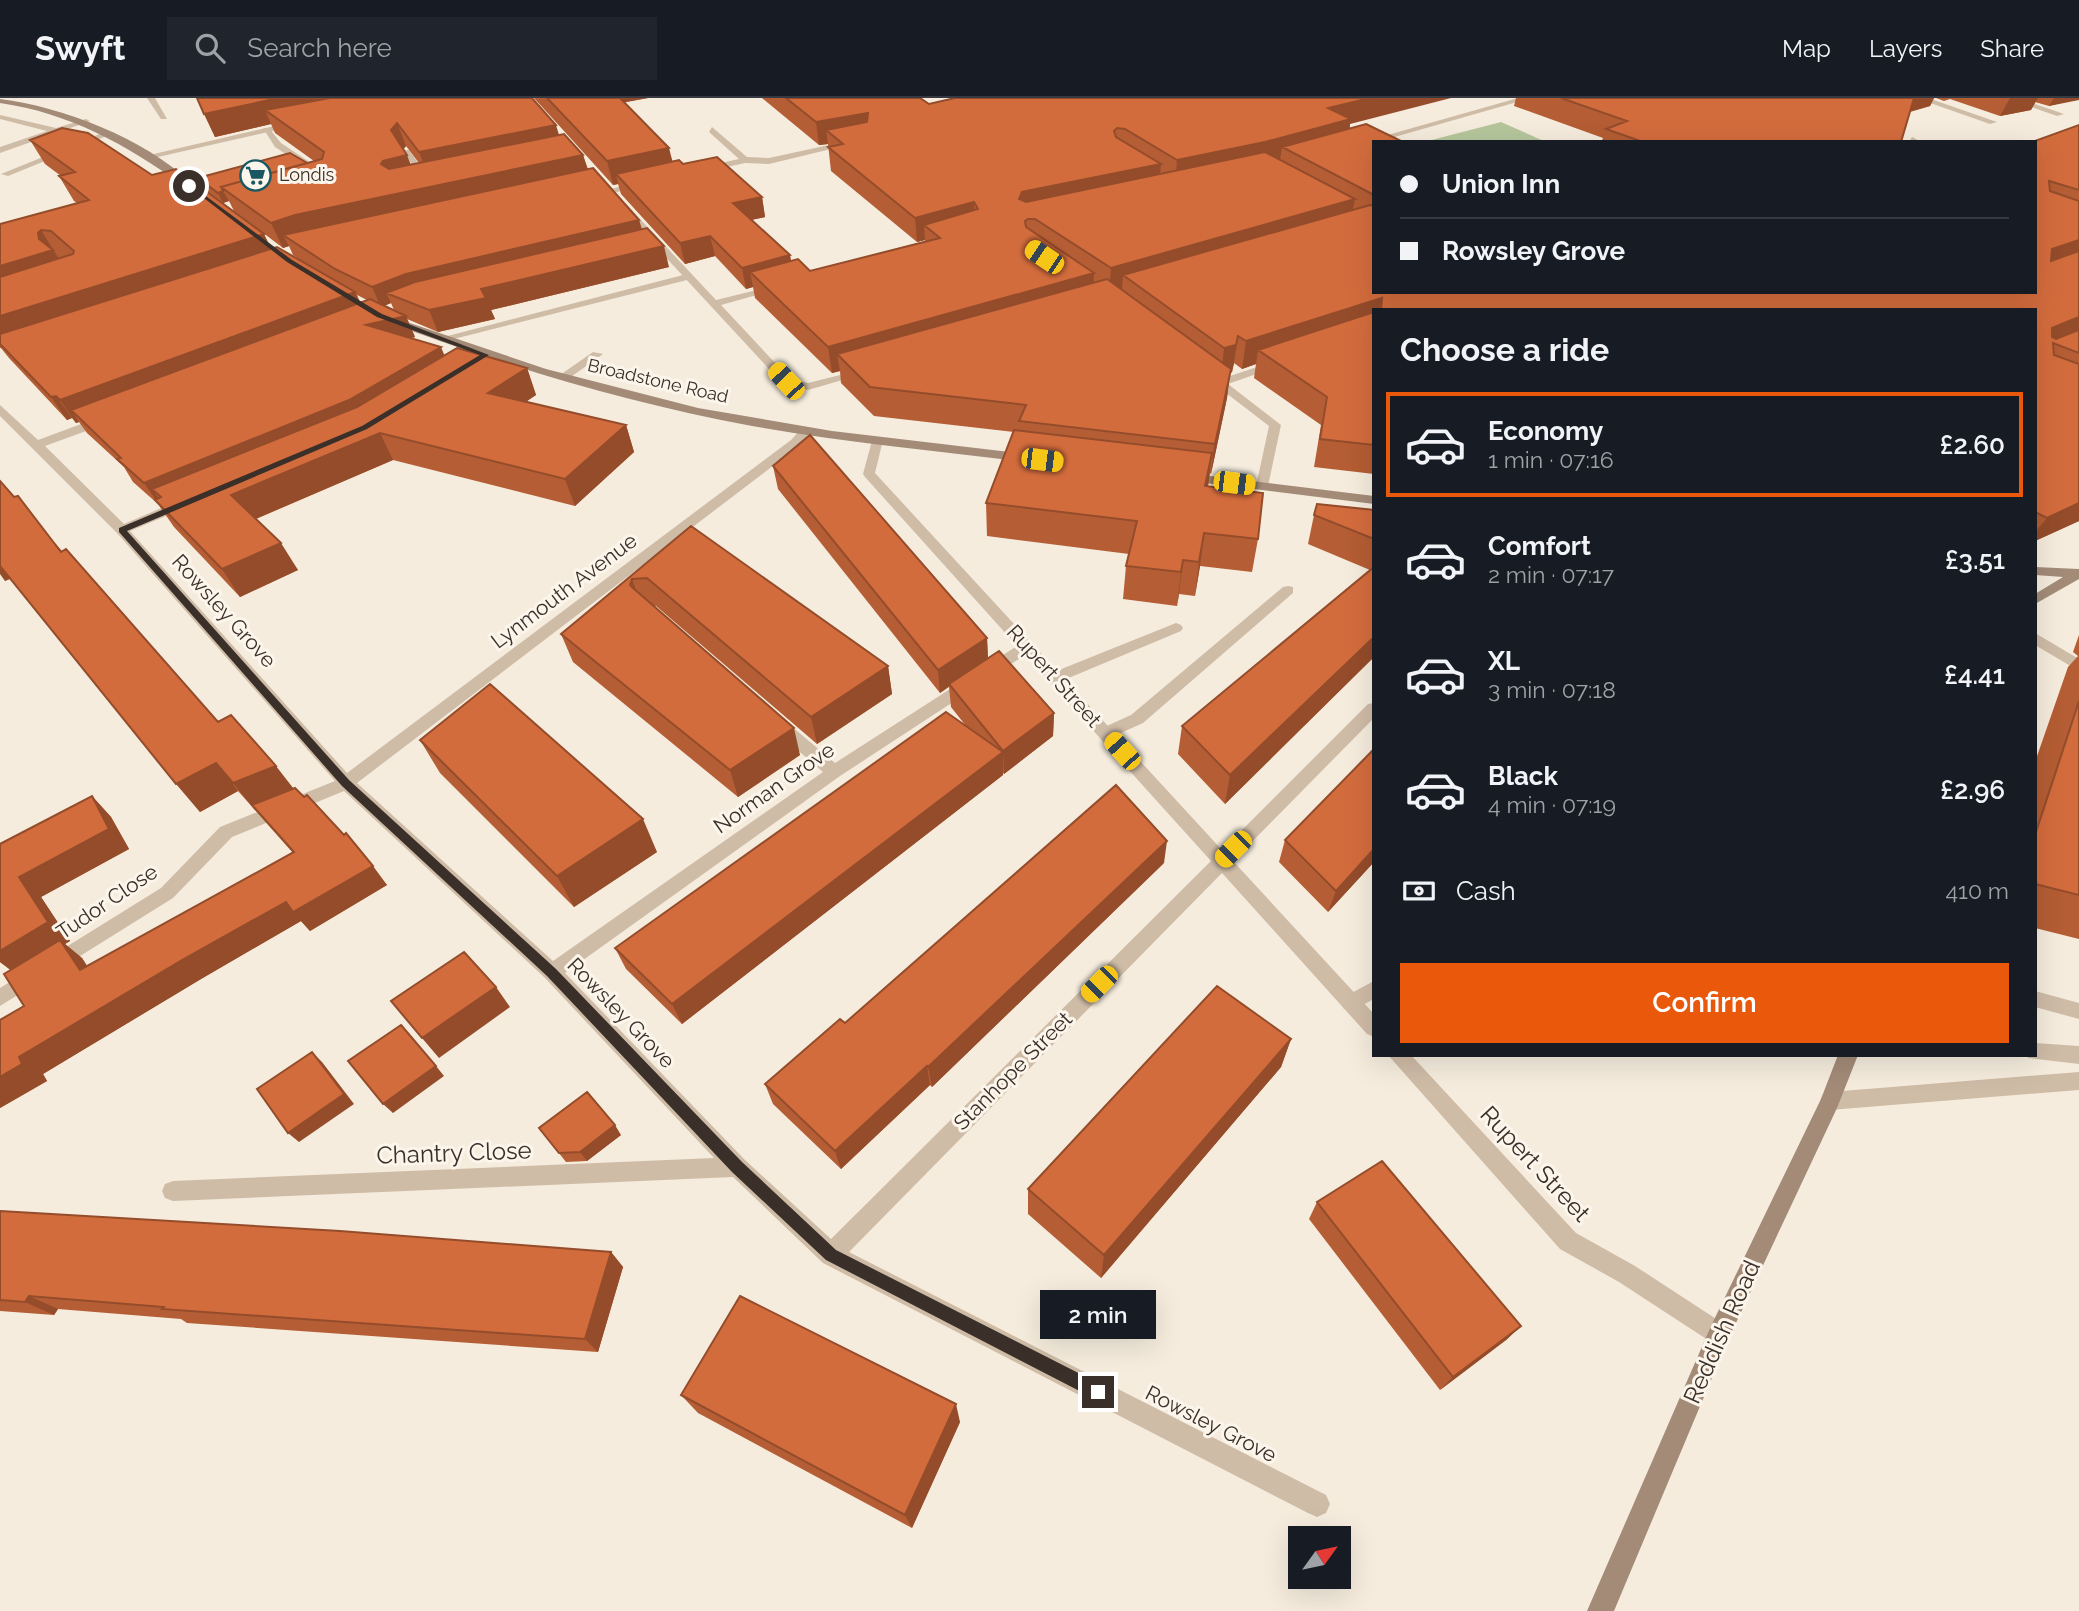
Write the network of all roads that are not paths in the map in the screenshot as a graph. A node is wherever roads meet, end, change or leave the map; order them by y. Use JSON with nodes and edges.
{"nodes":[{"id":1,"x":151,"y":98,"type":"edge"},
{"id":2,"x":1527,"y":98,"type":"edge"},
{"id":3,"x":1920,"y":98,"type":"edge"},
{"id":4,"x":2009,"y":98,"type":"edge"},
{"id":5,"x":2,"y":102,"type":"edge"},
{"id":6,"x":2060,"y":114,"type":"dead end"},
{"id":7,"x":0,"y":117,"type":"edge"},
{"id":8,"x":164,"y":117,"type":"dead end"},
{"id":9,"x":86,"y":121,"type":"junction"},
{"id":10,"x":307,"y":121,"type":"edge"},
{"id":11,"x":1993,"y":122,"type":"dead end"},
{"id":12,"x":266,"y":130,"type":"junction"},
{"id":13,"x":712,"y":130,"type":"dead end"},
{"id":14,"x":55,"y":131,"type":"junction"},
{"id":15,"x":110,"y":133,"type":"junction"},
{"id":16,"x":866,"y":140,"type":"edge"},
{"id":17,"x":1372,"y":140,"type":"edge"},
{"id":18,"x":1373,"y":140,"type":"edge"},
{"id":19,"x":1358,"y":144,"type":"edge"},
{"id":20,"x":0,"y":150,"type":"edge"},
{"id":21,"x":405,"y":152,"type":"edge"},
{"id":22,"x":149,"y":156,"type":"junction"},
{"id":23,"x":296,"y":157,"type":"junction"},
{"id":24,"x":284,"y":160,"type":"edge"},
{"id":25,"x":745,"y":160,"type":"junction"},
{"id":26,"x":691,"y":172,"type":"edge"},
{"id":27,"x":5,"y":174,"type":"dead end"},
{"id":28,"x":329,"y":178,"type":"edge"},
{"id":29,"x":438,"y":178,"type":"edge"},
{"id":30,"x":425,"y":181,"type":"junction"},
{"id":31,"x":601,"y":181,"type":"edge"},
{"id":32,"x":650,"y":181,"type":"edge"},
{"id":33,"x":411,"y":184,"type":"edge"},
{"id":34,"x":197,"y":187,"type":"edge"},
{"id":35,"x":609,"y":191,"type":"junction"},
{"id":36,"x":656,"y":242,"type":"junction"},
{"id":37,"x":643,"y":245,"type":"edge"},
{"id":38,"x":687,"y":277,"type":"junction"},
{"id":39,"x":787,"y":284,"type":"edge"},
{"id":40,"x":713,"y":304,"type":"junction"},
{"id":41,"x":397,"y":307,"type":"edge"},
{"id":42,"x":380,"y":315,"type":"joint"},
{"id":43,"x":442,"y":339,"type":"junction"},
{"id":44,"x":597,"y":354,"type":"dead end"},
{"id":45,"x":486,"y":355,"type":"junction"},
{"id":46,"x":1283,"y":361,"type":"edge"},
{"id":47,"x":469,"y":365,"type":"edge"},
{"id":48,"x":1197,"y":366,"type":"edge"},
{"id":49,"x":874,"y":369,"type":"edge"},
{"id":50,"x":564,"y":377,"type":"junction"},
{"id":51,"x":1219,"y":383,"type":"junction"},
{"id":52,"x":0,"y":409,"type":"edge"},
{"id":53,"x":112,"y":416,"type":"edge"},
{"id":54,"x":806,"y":431,"type":"junction"},
{"id":55,"x":877,"y":440,"type":"junction"},
{"id":56,"x":37,"y":445,"type":"junction"},
{"id":57,"x":1042,"y":460,"type":"edge"},
{"id":58,"x":1166,"y":475,"type":"edge"},
{"id":59,"x":1262,"y":486,"type":"junction"},
{"id":60,"x":198,"y":498,"type":"edge"},
{"id":61,"x":1372,"y":500,"type":"edge"},
{"id":62,"x":122,"y":530,"type":"junction"},
{"id":63,"x":2037,"y":571,"type":"edge"},
{"id":64,"x":2079,"y":573,"type":"edge"},
{"id":65,"x":1288,"y":590,"type":"dead end"},
{"id":66,"x":2037,"y":599,"type":"edge"},
{"id":67,"x":1177,"y":628,"type":"dead end"},
{"id":68,"x":2037,"y":639,"type":"edge"},
{"id":69,"x":1027,"y":647,"type":"junction"},
{"id":70,"x":2079,"y":666,"type":"edge"},
{"id":71,"x":1054,"y":678,"type":"junction"},
{"id":72,"x":762,"y":710,"type":"edge"},
{"id":73,"x":1372,"y":710,"type":"edge"},
{"id":74,"x":1105,"y":733,"type":"junction"},
{"id":75,"x":834,"y":772,"type":"junction"},
{"id":76,"x":346,"y":783,"type":"junction"},
{"id":77,"x":1222,"y":861,"type":"junction"},
{"id":78,"x":552,"y":972,"type":"junction"},
{"id":79,"x":1372,"y":990,"type":"edge"},
{"id":80,"x":0,"y":998,"type":"edge"},
{"id":81,"x":2037,"y":1000,"type":"edge"},
{"id":82,"x":1351,"y":1003,"type":"junction"},
{"id":83,"x":2079,"y":1011,"type":"edge"},
{"id":84,"x":1372,"y":1026,"type":"edge"},
{"id":85,"x":2037,"y":1052,"type":"edge"},
{"id":86,"x":2079,"y":1055,"type":"edge"},
{"id":87,"x":1400,"y":1057,"type":"edge"},
{"id":88,"x":1847,"y":1057,"type":"edge"},
{"id":89,"x":2079,"y":1081,"type":"edge"},
{"id":90,"x":1830,"y":1101,"type":"junction"},
{"id":91,"x":737,"y":1167,"type":"junction"},
{"id":92,"x":173,"y":1191,"type":"dead end"},
{"id":93,"x":831,"y":1255,"type":"junction"},
{"id":94,"x":1719,"y":1334,"type":"junction"},
{"id":95,"x":1317,"y":1504,"type":"dead end"},
{"id":96,"x":1600,"y":1611,"type":"edge"}],
"edges":[{"from":1,"to":8,"type":"street"},
{"from":2,"to":18,"type":"street"},
{"from":3,"to":11,"type":"street"},
{"from":4,"to":6,"type":"street"},
{"from":5,"to":9,"type":"main road"},
{"from":7,"to":14,"type":"street"},
{"from":9,"to":14,"type":"street"},
{"from":9,"to":15,"type":"main road"},
{"from":10,"to":12,"type":"street"},
{"from":12,"to":22,"type":"street"},
{"from":12,"to":23,"type":"street"},
{"from":13,"to":25,"type":"street"},
{"from":14,"to":20,"type":"street"},
{"from":15,"to":22,"type":"main road"},
{"from":15,"to":27,"type":"street"},
{"from":16,"to":25,"type":"street"},
{"from":17,"to":19,"type":"street"},
{"from":21,"to":30,"type":"street"},
{"from":22,"to":34,"type":"main road"},
{"from":23,"to":24,"type":"street"},
{"from":23,"to":28,"type":"street"},
{"from":25,"to":26,"type":"street"},
{"from":29,"to":30,"type":"street"},
{"from":30,"to":33,"type":"street"},
{"from":31,"to":35,"type":"street"},
{"from":32,"to":35,"type":"street"},
{"from":35,"to":36,"type":"street"},
{"from":36,"to":37,"type":"street"},
{"from":36,"to":38,"type":"street"},
{"from":38,"to":40,"type":"street"},
{"from":38,"to":43,"type":"street"},
{"from":39,"to":40,"type":"street"},
{"from":40,"to":49,"type":"street"},
{"from":41,"to":42,"type":"street"},
{"from":42,"to":43,"type":"main road","name":"Broadstone Road"},
{"from":43,"to":45,"type":"main road","name":"Broadstone Road"},
{"from":44,"to":50,"type":"street"},
{"from":45,"to":47,"type":"street"},
{"from":45,"to":50,"type":"main road","name":"Broadstone Road"},
{"from":46,"to":51,"type":"street"},
{"from":48,"to":51,"type":"street"},
{"from":50,"to":54,"type":"main road","name":"Broadstone Road"},
{"from":51,"to":59,"type":"street"},
{"from":52,"to":56,"type":"street","name":"Rowsley Grove"},
{"from":53,"to":56,"type":"street"},
{"from":54,"to":55,"type":"main road","name":"Broadstone Road"},
{"from":54,"to":76,"type":"street","name":"Lynmouth Avenue"},
{"from":55,"to":57,"type":"main road","name":"Broadstone Road"},
{"from":55,"to":69,"type":"street","name":"Rupert Street"},
{"from":56,"to":62,"type":"street","name":"Rowsley Grove"},
{"from":58,"to":59,"type":"main road"},
{"from":59,"to":61,"type":"main road"},
{"from":60,"to":62,"type":"street"},
{"from":62,"to":76,"type":"street","name":"Rowsley Grove"},
{"from":63,"to":64,"type":"main road"},
{"from":64,"to":66,"type":"main road"},
{"from":65,"to":74,"type":"street"},
{"from":67,"to":71,"type":"street"},
{"from":68,"to":70,"type":"street"},
{"from":69,"to":71,"type":"street","name":"Rupert Street"},
{"from":69,"to":75,"type":"street","name":"Norman Grove"},
{"from":71,"to":74,"type":"street","name":"Rupert Street"},
{"from":72,"to":75,"type":"street"},
{"from":73,"to":77,"type":"street","name":"Stanhope Street"},
{"from":74,"to":77,"type":"street","name":"Rupert Street"},
{"from":75,"to":78,"type":"street","name":"Norman Grove"},
{"from":76,"to":78,"type":"street","name":"Rowsley Grove"},
{"from":76,"to":80,"type":"street","name":"Tudor Close"},
{"from":77,"to":82,"type":"street","name":"Rupert Street"},
{"from":77,"to":93,"type":"street","name":"Stanhope Street"},
{"from":78,"to":91,"type":"street","name":"Rowsley Grove"},
{"from":79,"to":82,"type":"street"},
{"from":81,"to":83,"type":"street"},
{"from":82,"to":84,"type":"street","name":"Rupert Street"},
{"from":85,"to":86,"type":"street"},
{"from":87,"to":94,"type":"street","name":"Rupert Street"},
{"from":88,"to":90,"type":"main road","name":"Reddish Road"},
{"from":89,"to":90,"type":"street"},
{"from":90,"to":94,"type":"main road","name":"Reddish Road"},
{"from":91,"to":92,"type":"street","name":"Chantry Close"},
{"from":91,"to":93,"type":"street","name":"Rowsley Grove"},
{"from":93,"to":95,"type":"street","name":"Rowsley Grove"},
{"from":94,"to":96,"type":"main road","name":"Reddish Road"}]}
